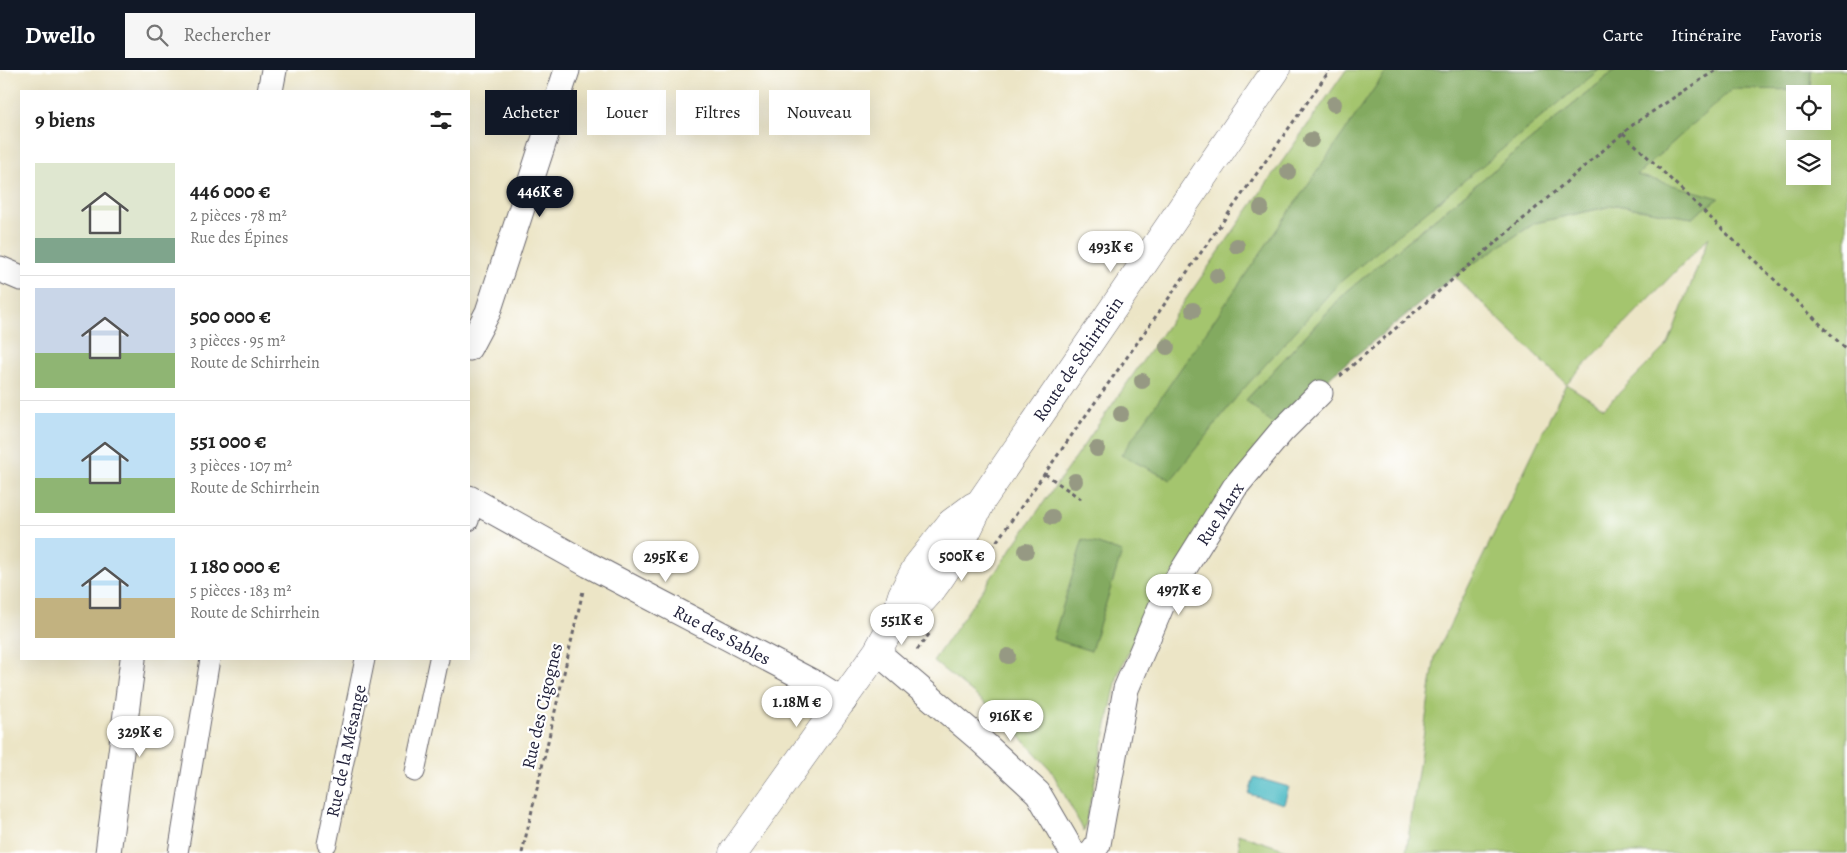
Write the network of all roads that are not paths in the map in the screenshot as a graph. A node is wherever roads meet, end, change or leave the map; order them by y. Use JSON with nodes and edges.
{"nodes":[{"id":1,"x":274,"y":70,"type":"edge"},
{"id":2,"x":567,"y":70,"type":"edge"},
{"id":3,"x":1276,"y":70,"type":"edge"},
{"id":4,"x":270,"y":90,"type":"edge"},
{"id":5,"x":0,"y":269,"type":"edge"},
{"id":6,"x":20,"y":278,"type":"edge"},
{"id":7,"x":470,"y":346,"type":"edge"},
{"id":8,"x":1320,"y":393,"type":"road end"},
{"id":9,"x":470,"y":507,"type":"edge"},
{"id":10,"x":877,"y":652,"type":"junction"},
{"id":11,"x":133,"y":660,"type":"edge"},
{"id":12,"x":210,"y":660,"type":"edge"},
{"id":13,"x":365,"y":660,"type":"edge"},
{"id":14,"x":439,"y":660,"type":"edge"},
{"id":15,"x":844,"y":701,"type":"junction"},
{"id":16,"x":415,"y":772,"type":"dead end"},
{"id":17,"x":327,"y":844,"type":"dead end"},
{"id":18,"x":108,"y":853,"type":"edge"},
{"id":19,"x":178,"y":853,"type":"edge"},
{"id":20,"x":733,"y":853,"type":"edge"},
{"id":21,"x":1073,"y":853,"type":"edge"},
{"id":22,"x":1091,"y":853,"type":"edge"}],
"edges":[{"from":1,"to":4,"type":"street"},
{"from":2,"to":7,"type":"street"},
{"from":3,"to":10,"type":"street","name":"Route de Schirrhein"},
{"from":5,"to":6,"type":"street"},
{"from":8,"to":22,"type":"street","name":"Rue Marx"},
{"from":9,"to":15,"type":"street","name":"Rue des Sables"},
{"from":10,"to":15,"type":"street","name":"Route de Schirrhein"},
{"from":10,"to":21,"type":"street"},
{"from":11,"to":18,"type":"street"},
{"from":12,"to":19,"type":"street"},
{"from":13,"to":17,"type":"street","name":"Rue de la Mésange"},
{"from":14,"to":16,"type":"street"},
{"from":15,"to":20,"type":"street","name":"Route de Schirrhein"}]}
